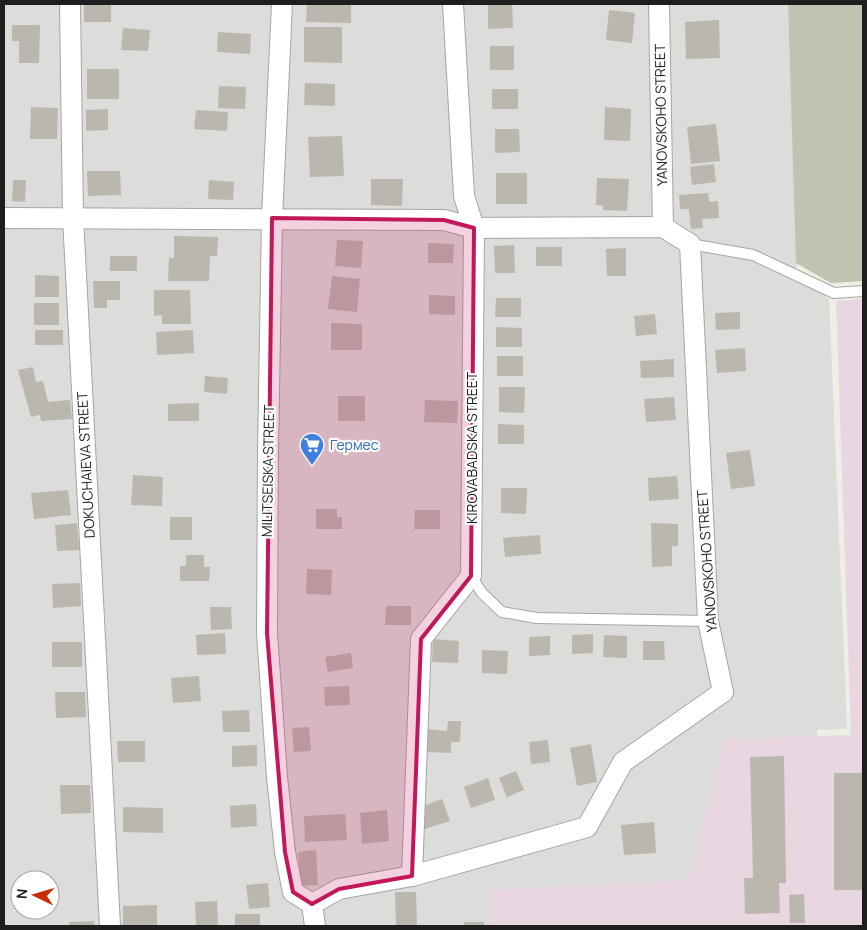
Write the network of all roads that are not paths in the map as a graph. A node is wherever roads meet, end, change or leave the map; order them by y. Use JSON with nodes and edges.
{"nodes":[{"id":1,"x":70,"y":4,"type":"edge"},
{"id":2,"x":282,"y":4,"type":"edge"},
{"id":3,"x":453,"y":4,"type":"edge"},
{"id":4,"x":659,"y":4,"type":"edge"},
{"id":5,"x":73,"y":217,"type":"junction"},
{"id":6,"x":4,"y":218,"type":"edge"},
{"id":7,"x":272,"y":218,"type":"junction"},
{"id":8,"x":663,"y":227,"type":"junction"},
{"id":9,"x":474,"y":228,"type":"junction"},
{"id":10,"x":690,"y":244,"type":"junction"},
{"id":11,"x":863,"y":292,"type":"edge"},
{"id":12,"x":471,"y":576,"type":"junction"},
{"id":13,"x":708,"y":621,"type":"junction"},
{"id":14,"x":412,"y":876,"type":"junction"},
{"id":15,"x":312,"y":904,"type":"junction"},
{"id":16,"x":110,"y":926,"type":"edge"},
{"id":17,"x":315,"y":926,"type":"edge"}],
"edges":[{"from":1,"to":5,"type":"street","name":"DOKUCHAIEVA STREET"},
{"from":2,"to":7,"type":"street","name":"MILITSEISKA STREET"},
{"from":3,"to":9,"type":"street","name":"KIROVABADSKA STREET"},
{"from":4,"to":8,"type":"street","name":"YANOVSKOHO STREET"},
{"from":5,"to":6,"type":"street"},
{"from":5,"to":7,"type":"street"},
{"from":5,"to":16,"type":"street","name":"DOKUCHAIEVA STREET"},
{"from":7,"to":9,"type":"street"},
{"from":7,"to":15,"type":"street","name":"MILITSEISKA STREET"},
{"from":8,"to":9,"type":"street"},
{"from":8,"to":10,"type":"street"},
{"from":9,"to":12,"type":"street","name":"KIROVABADSKA STREET"},
{"from":10,"to":11,"type":"lane"},
{"from":10,"to":13,"type":"street","name":"YANOVSKOHO STREET"},
{"from":12,"to":13,"type":"lane"},
{"from":12,"to":14,"type":"street"},
{"from":13,"to":14,"type":"street","name":"YANOVSKOHO STREET"},
{"from":14,"to":15,"type":"street","name":"YANOVSKOHO STREET"},
{"from":15,"to":17,"type":"street"}]}
